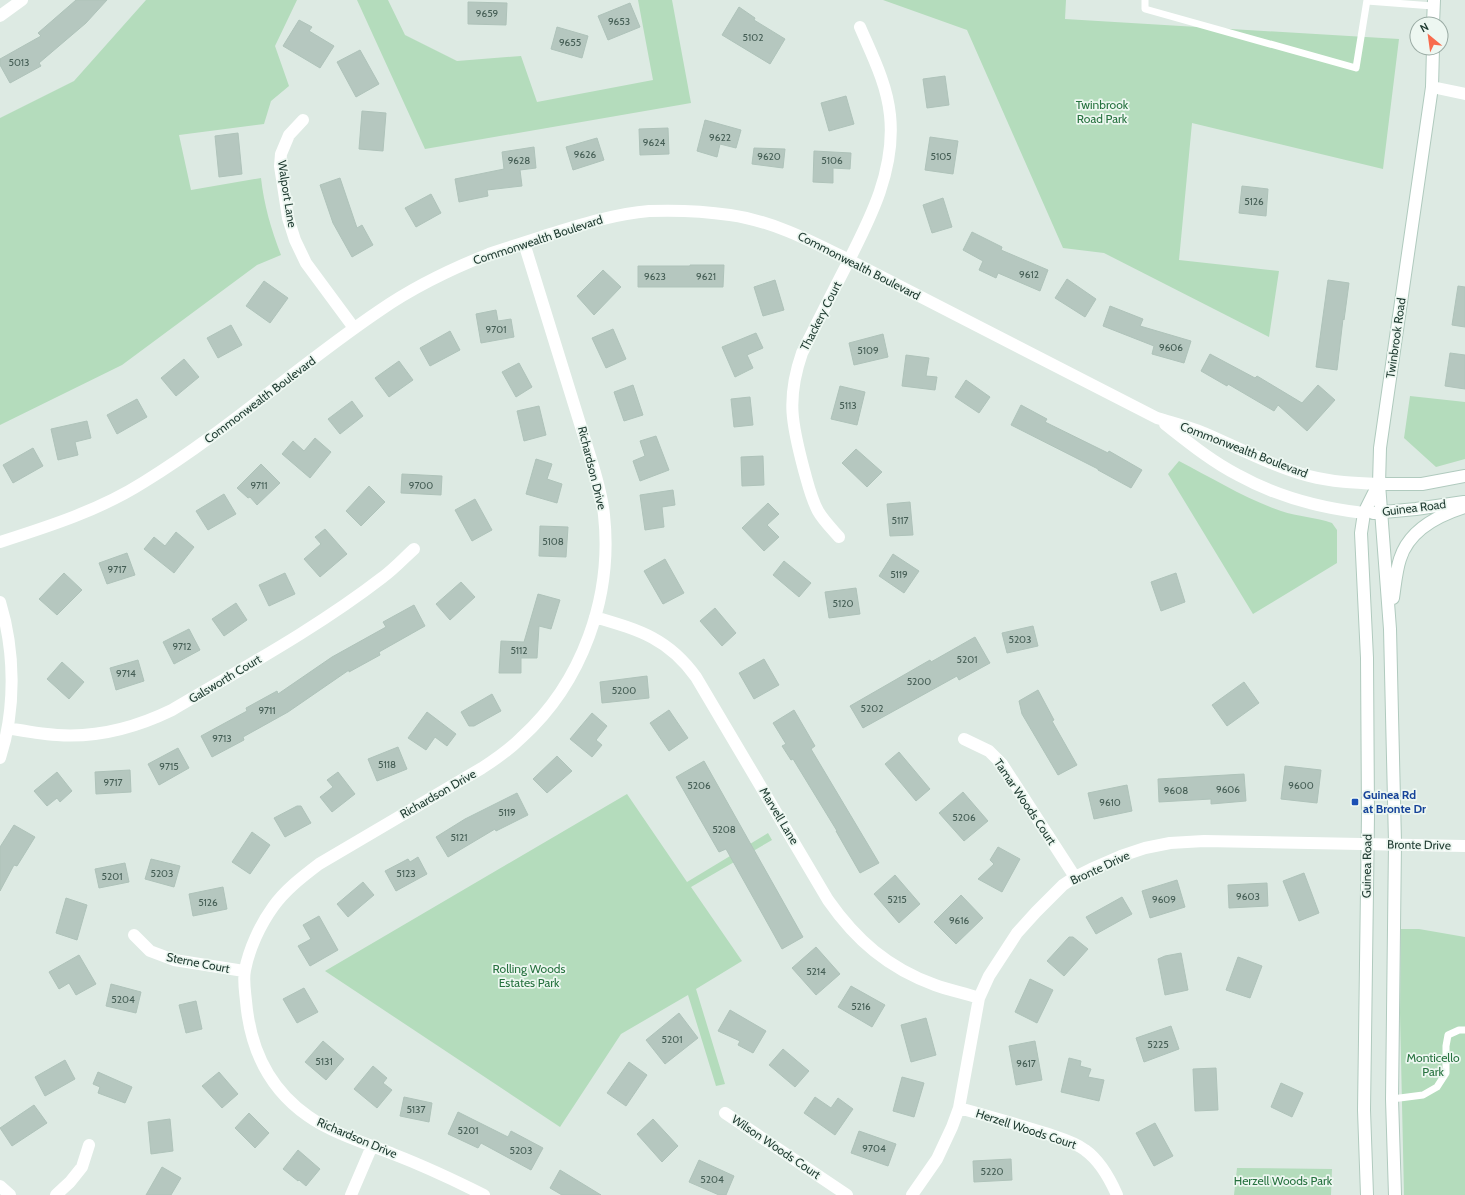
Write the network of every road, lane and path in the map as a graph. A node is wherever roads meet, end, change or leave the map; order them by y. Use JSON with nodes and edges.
{"nodes":[{"id":1,"x":22,"y":0,"type":"edge"},
{"id":2,"x":1145,"y":0,"type":"edge"},
{"id":3,"x":1367,"y":0,"type":"edge"},
{"id":4,"x":1434,"y":3,"type":"edge"},
{"id":5,"x":0,"y":16,"type":"edge"},
{"id":6,"x":1433,"y":16,"type":"edge"},
{"id":7,"x":860,"y":27,"type":"dead end"},
{"id":8,"x":1433,"y":56,"type":"edge"},
{"id":9,"x":1432,"y":87,"type":"junction"},
{"id":10,"x":1465,"y":94,"type":"edge"},
{"id":11,"x":303,"y":120,"type":"dead end"},
{"id":12,"x":524,"y":243,"type":"junction"},
{"id":13,"x":849,"y":260,"type":"junction"},
{"id":14,"x":354,"y":328,"type":"junction"},
{"id":15,"x":1157,"y":418,"type":"junction"},
{"id":16,"x":1465,"y":476,"type":"edge"},
{"id":17,"x":1378,"y":484,"type":"junction"},
{"id":18,"x":1465,"y":502,"type":"edge"},
{"id":19,"x":1465,"y":507,"type":"edge"},
{"id":20,"x":1380,"y":512,"type":"junction"},
{"id":21,"x":1364,"y":513,"type":"junction"},
{"id":22,"x":839,"y":537,"type":"dead end"},
{"id":23,"x":0,"y":542,"type":"edge"},
{"id":24,"x":414,"y":549,"type":"dead end"},
{"id":25,"x":0,"y":602,"type":"edge"},
{"id":26,"x":595,"y":617,"type":"junction"},
{"id":27,"x":1390,"y":629,"type":"junction"},
{"id":28,"x":8,"y":728,"type":"junction"},
{"id":29,"x":964,"y":739,"type":"dead end"},
{"id":30,"x":0,"y":758,"type":"edge"},
{"id":31,"x":1395,"y":843,"type":"junction"},
{"id":32,"x":1367,"y":844,"type":"junction"},
{"id":33,"x":1465,"y":846,"type":"edge"},
{"id":34,"x":1075,"y":877,"type":"junction"},
{"id":35,"x":134,"y":935,"type":"dead end"},
{"id":36,"x":244,"y":971,"type":"junction"},
{"id":37,"x":979,"y":998,"type":"junction"},
{"id":38,"x":1465,"y":1030,"type":"edge"},
{"id":39,"x":1392,"y":1099,"type":"junction"},
{"id":40,"x":959,"y":1108,"type":"junction"},
{"id":41,"x":726,"y":1113,"type":"dead end"},
{"id":42,"x":89,"y":1144,"type":"dead end"},
{"id":43,"x":372,"y":1146,"type":"junction"},
{"id":44,"x":0,"y":1186,"type":"edge"},
{"id":45,"x":10,"y":1195,"type":"edge"},
{"id":46,"x":56,"y":1195,"type":"edge"},
{"id":47,"x":351,"y":1195,"type":"edge"},
{"id":48,"x":484,"y":1195,"type":"edge"},
{"id":49,"x":847,"y":1195,"type":"edge"},
{"id":50,"x":912,"y":1195,"type":"edge"},
{"id":51,"x":1117,"y":1195,"type":"edge"},
{"id":52,"x":1367,"y":1195,"type":"edge"},
{"id":53,"x":1395,"y":1195,"type":"edge"}],
"edges":[{"from":1,"to":5,"type":"street"},
{"from":2,"to":3,"type":"lane"},
{"from":3,"to":4,"type":"lane"},
{"from":4,"to":6,"type":"street"},
{"from":7,"to":13,"type":"street","name":"Thackery Court"},
{"from":8,"to":9,"type":"street","name":"Twinbrook Road"},
{"from":9,"to":10,"type":"street"},
{"from":9,"to":17,"type":"street","name":"Twinbrook Road"},
{"from":11,"to":14,"type":"street","name":"Walport Lane"},
{"from":12,"to":13,"type":"street","name":"Commonwealth Boulevard"},
{"from":12,"to":14,"type":"street","name":"Commonwealth Boulevard"},
{"from":12,"to":26,"type":"street","name":"Richardson Drive"},
{"from":13,"to":15,"type":"street","name":"Commonwealth Boulevard"},
{"from":13,"to":22,"type":"street","name":"Thackery Court"},
{"from":14,"to":23,"type":"street","name":"Commonwealth Boulevard"},
{"from":15,"to":17,"type":"street","name":"Commonwealth Boulevard"},
{"from":15,"to":21,"type":"street","name":"Commonwealth Boulevard"},
{"from":16,"to":17,"type":"street","name":"Guinea Road"},
{"from":17,"to":20,"type":"street","name":"Twinbrook Road"},
{"from":17,"to":21,"type":"street","name":"Guinea Road"},
{"from":18,"to":20,"type":"street","name":"Guinea Road"},
{"from":19,"to":27,"type":"street"},
{"from":20,"to":21,"type":"street","name":"Guinea Road"},
{"from":20,"to":27,"type":"street","name":"Twinbrook Road"},
{"from":21,"to":32,"type":"street","name":"Guinea Road"},
{"from":24,"to":28,"type":"street","name":"Galsworth Court"},
{"from":25,"to":28,"type":"street"},
{"from":26,"to":36,"type":"street","name":"Richardson Drive"},
{"from":26,"to":37,"type":"street","name":"Marvell Lane"},
{"from":27,"to":31,"type":"street"},
{"from":28,"to":30,"type":"street"},
{"from":29,"to":34,"type":"street","name":"Tamar Woods Court"},
{"from":31,"to":32,"type":"street","name":"Bronte Drive"},
{"from":31,"to":33,"type":"street","name":"Bronte Drive"},
{"from":31,"to":39,"type":"street"},
{"from":32,"to":34,"type":"street","name":"Bronte Drive"},
{"from":32,"to":52,"type":"street","name":"Guinea Road"},
{"from":34,"to":37,"type":"street","name":"Bronte Drive"},
{"from":35,"to":36,"type":"street","name":"Sterne Court"},
{"from":36,"to":43,"type":"street","name":"Richardson Drive"},
{"from":37,"to":40,"type":"street","name":"Bronte Drive"},
{"from":38,"to":39,"type":"lane"},
{"from":39,"to":53,"type":"street"},
{"from":40,"to":50,"type":"street","name":"Bronte Drive"},
{"from":40,"to":51,"type":"street","name":"Herzell Woods Court"},
{"from":41,"to":49,"type":"street","name":"Wilson Woods Court"},
{"from":42,"to":46,"type":"street"},
{"from":43,"to":47,"type":"street"},
{"from":43,"to":48,"type":"street","name":"Richardson Drive"},
{"from":44,"to":45,"type":"street"}]}
